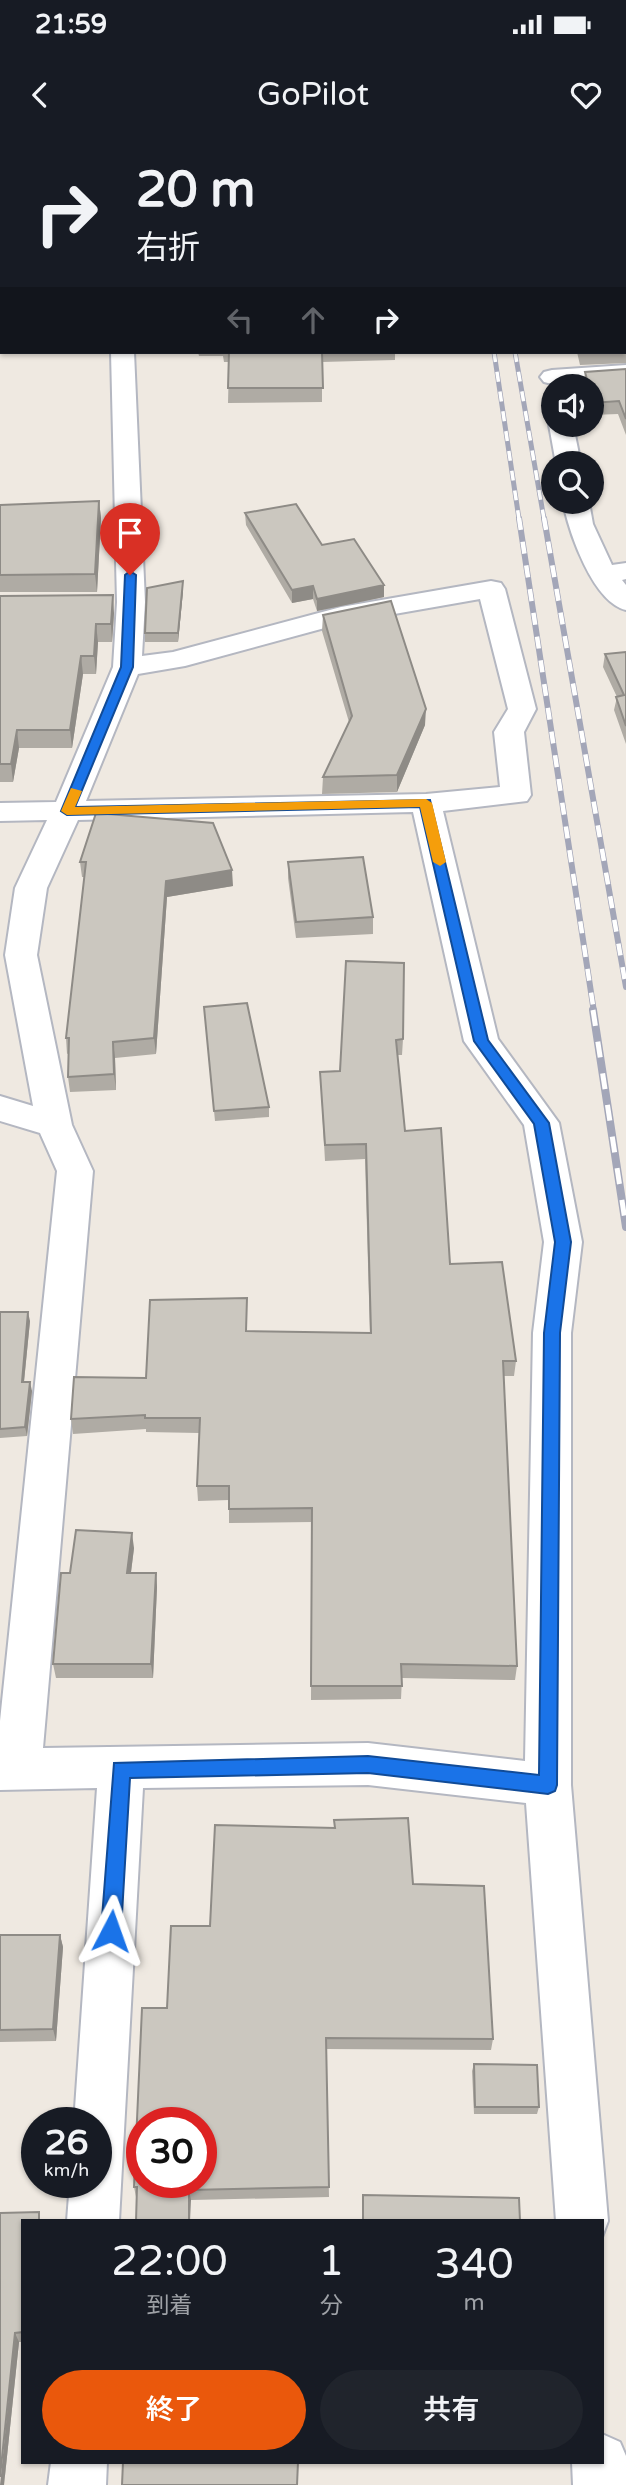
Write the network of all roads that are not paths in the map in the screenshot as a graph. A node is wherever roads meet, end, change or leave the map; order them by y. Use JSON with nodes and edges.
{"nodes":[{"id":1,"x":122,"y":354,"type":"edge"},
{"id":2,"x":550,"y":354,"type":"edge"},
{"id":3,"x":626,"y":372,"type":"edge"},
{"id":4,"x":552,"y":374,"type":"edge"},
{"id":5,"x":604,"y":375,"type":"edge"},
{"id":6,"x":578,"y":514,"type":"edge"},
{"id":7,"x":614,"y":573,"type":"edge"},
{"id":8,"x":626,"y":603,"type":"edge"},
{"id":9,"x":127,"y":667,"type":"junction"},
{"id":10,"x":426,"y":803,"type":"junction"},
{"id":11,"x":67,"y":811,"type":"junction"},
{"id":12,"x":0,"y":812,"type":"edge"},
{"id":13,"x":0,"y":1108,"type":"edge"},
{"id":14,"x":54,"y":1125,"type":"junction"},
{"id":15,"x":9,"y":1768,"type":"edge"},
{"id":16,"x":121,"y":1769,"type":"junction"},
{"id":17,"x":548,"y":1785,"type":"junction"},
{"id":18,"x":100,"y":2107,"type":"edge"},
{"id":19,"x":95,"y":2198,"type":"edge"},
{"id":20,"x":93,"y":2219,"type":"edge"},
{"id":21,"x":582,"y":2219,"type":"edge"},
{"id":22,"x":79,"y":2464,"type":"edge"},
{"id":23,"x":600,"y":2464,"type":"edge"},
{"id":24,"x":78,"y":2485,"type":"edge"},
{"id":25,"x":602,"y":2485,"type":"edge"}],
"edges":[{"from":1,"to":9,"type":"street"},
{"from":2,"to":4,"type":"street"},
{"from":3,"to":5,"type":"street"},
{"from":6,"to":7,"type":"street"},
{"from":7,"to":8,"type":"street"},
{"from":9,"to":10,"type":"street"},
{"from":9,"to":11,"type":"street"},
{"from":10,"to":11,"type":"street"},
{"from":10,"to":17,"type":"street"},
{"from":11,"to":12,"type":"street"},
{"from":11,"to":14,"type":"street"},
{"from":13,"to":14,"type":"street"},
{"from":14,"to":15,"type":"street"},
{"from":15,"to":16,"type":"street"},
{"from":16,"to":17,"type":"street"},
{"from":16,"to":18,"type":"street"},
{"from":17,"to":21,"type":"street"},
{"from":19,"to":20,"type":"street"},
{"from":22,"to":24,"type":"street"},
{"from":23,"to":25,"type":"street"}]}
